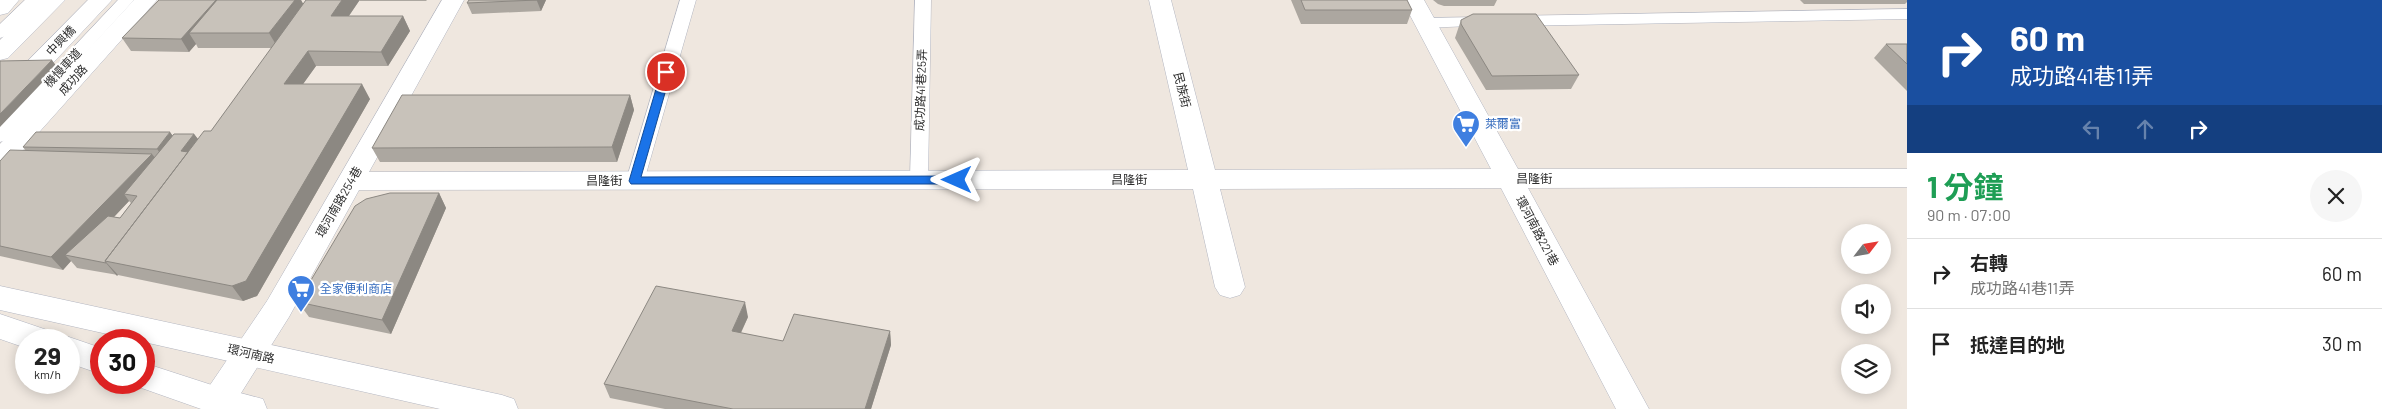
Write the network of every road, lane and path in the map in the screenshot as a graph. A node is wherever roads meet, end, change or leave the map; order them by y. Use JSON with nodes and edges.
{"nodes":[{"id":1,"x":8,"y":0,"type":"edge"},
{"id":2,"x":34,"y":0,"type":"edge"},
{"id":3,"x":54,"y":0,"type":"edge"},
{"id":4,"x":101,"y":0,"type":"edge"},
{"id":5,"x":126,"y":0,"type":"edge"},
{"id":6,"x":146,"y":0,"type":"edge"},
{"id":7,"x":453,"y":0,"type":"edge"},
{"id":8,"x":688,"y":0,"type":"edge"},
{"id":9,"x":924,"y":0,"type":"edge"},
{"id":10,"x":1160,"y":0,"type":"edge"},
{"id":11,"x":0,"y":8,"type":"edge"},
{"id":12,"x":1419,"y":12,"type":"edge"},
{"id":13,"x":1907,"y":14,"type":"edge"},
{"id":14,"x":0,"y":33,"type":"edge"},
{"id":15,"x":0,"y":53,"type":"edge"},
{"id":16,"x":0,"y":104,"type":"edge"},
{"id":17,"x":0,"y":136,"type":"edge"},
{"id":18,"x":0,"y":160,"type":"edge"},
{"id":19,"x":1509,"y":178,"type":"junction"},
{"id":20,"x":1907,"y":178,"type":"edge"},
{"id":21,"x":919,"y":180,"type":"junction"},
{"id":22,"x":1204,"y":180,"type":"junction"},
{"id":23,"x":351,"y":181,"type":"junction"},
{"id":24,"x":635,"y":181,"type":"junction"},
{"id":25,"x":1230,"y":287,"type":"dead end"},
{"id":26,"x":0,"y":298,"type":"edge"},
{"id":27,"x":0,"y":326,"type":"edge"},
{"id":28,"x":15,"y":331,"type":"edge"},
{"id":29,"x":250,"y":353,"type":"junction"},
{"id":30,"x":155,"y":380,"type":"edge"},
{"id":31,"x":218,"y":401,"type":"junction"},
{"id":32,"x":252,"y":409,"type":"edge"},
{"id":33,"x":502,"y":409,"type":"edge"},
{"id":34,"x":1633,"y":409,"type":"edge"}],
"edges":[{"from":1,"to":11,"type":"street"},
{"from":2,"to":14,"type":"lane"},
{"from":3,"to":15,"type":"street"},
{"from":4,"to":16,"type":"street","name":"中興橋"},
{"from":5,"to":17,"type":"lane","name":"機慢車道"},
{"from":6,"to":18,"type":"street","name":"成功路"},
{"from":7,"to":23,"type":"street","name":"環河南路254巷"},
{"from":8,"to":24,"type":"lane"},
{"from":9,"to":21,"type":"lane","name":"成功路41巷25弄"},
{"from":10,"to":22,"type":"street","name":"民族街"},
{"from":12,"to":13,"type":"lane"},
{"from":12,"to":19,"type":"street","name":"環河南路221巷"},
{"from":19,"to":20,"type":"street","name":"昌隆街"},
{"from":19,"to":22,"type":"street","name":"昌隆街"},
{"from":19,"to":34,"type":"street","name":"環河南路221巷"},
{"from":21,"to":22,"type":"street","name":"昌隆街"},
{"from":21,"to":24,"type":"street","name":"昌隆街"},
{"from":22,"to":25,"type":"street","name":"民族街"},
{"from":23,"to":24,"type":"street","name":"昌隆街"},
{"from":23,"to":29,"type":"street","name":"環河南路254巷"},
{"from":26,"to":29,"type":"street","name":"環河南路"},
{"from":27,"to":28,"type":"street"},
{"from":29,"to":31,"type":"street","name":"環河南路254巷"},
{"from":29,"to":33,"type":"street","name":"環河南路"},
{"from":30,"to":31,"type":"street"},
{"from":31,"to":32,"type":"street"}]}
